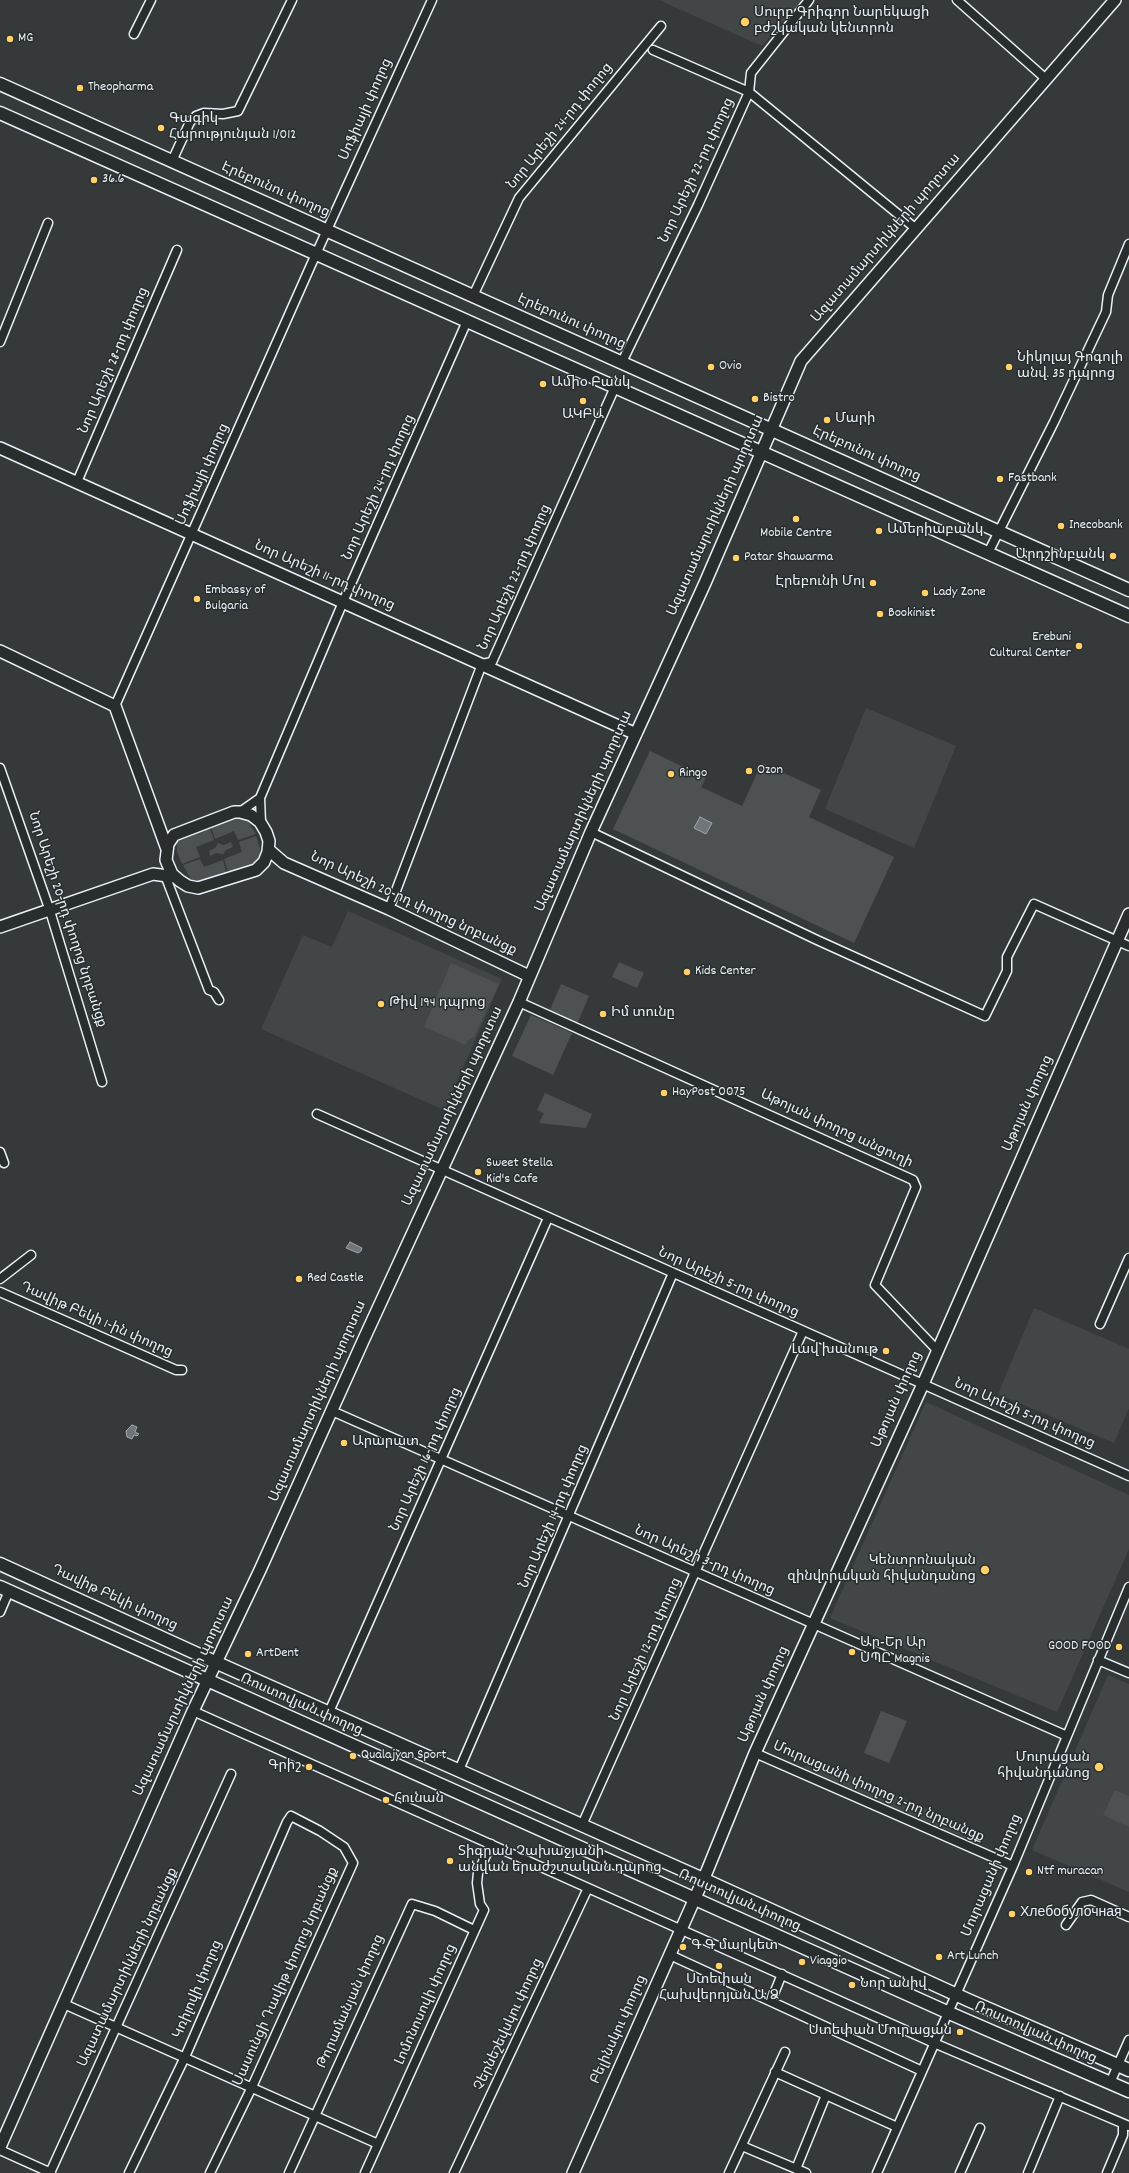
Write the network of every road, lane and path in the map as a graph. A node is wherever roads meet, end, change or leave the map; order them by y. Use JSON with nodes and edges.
{"nodes":[{"id":1,"x":151,"y":0,"type":"edge"},
{"id":2,"x":292,"y":0,"type":"edge"},
{"id":3,"x":432,"y":0,"type":"edge"},
{"id":4,"x":809,"y":0,"type":"edge"},
{"id":5,"x":957,"y":0,"type":"edge"},
{"id":6,"x":1115,"y":0,"type":"edge"},
{"id":7,"x":661,"y":26,"type":"dead end"},
{"id":8,"x":134,"y":34,"type":"dead end"},
{"id":9,"x":653,"y":50,"type":"dead end"},
{"id":10,"x":1046,"y":79,"type":"junction"},
{"id":11,"x":0,"y":84,"type":"edge"},
{"id":12,"x":749,"y":92,"type":"junction"},
{"id":13,"x":0,"y":113,"type":"edge"},
{"id":14,"x":172,"y":161,"type":"junction"},
{"id":15,"x":48,"y":223,"type":"dead end"},
{"id":16,"x":915,"y":228,"type":"junction"},
{"id":17,"x":327,"y":230,"type":"junction"},
{"id":18,"x":1129,"y":244,"type":"edge"},
{"id":19,"x":177,"y":250,"type":"dead end"},
{"id":20,"x":316,"y":254,"type":"junction"},
{"id":21,"x":473,"y":296,"type":"junction"},
{"id":22,"x":467,"y":321,"type":"junction"},
{"id":23,"x":0,"y":342,"type":"edge"},
{"id":24,"x":622,"y":362,"type":"junction"},
{"id":25,"x":615,"y":387,"type":"junction"},
{"id":26,"x":771,"y":430,"type":"junction"},
{"id":27,"x":0,"y":448,"type":"edge"},
{"id":28,"x":762,"y":452,"type":"junction"},
{"id":29,"x":77,"y":482,"type":"junction"},
{"id":30,"x":1000,"y":532,"type":"junction"},
{"id":31,"x":192,"y":535,"type":"junction"},
{"id":32,"x":988,"y":553,"type":"junction"},
{"id":33,"x":1129,"y":590,"type":"edge"},
{"id":34,"x":343,"y":602,"type":"junction"},
{"id":35,"x":1129,"y":616,"type":"edge"},
{"id":36,"x":0,"y":650,"type":"edge"},
{"id":37,"x":482,"y":664,"type":"junction"},
{"id":38,"x":115,"y":706,"type":"junction"},
{"id":39,"x":636,"y":734,"type":"junction"},
{"id":40,"x":0,"y":768,"type":"edge"},
{"id":41,"x":260,"y":798,"type":"junction"},
{"id":42,"x":240,"y":812,"type":"junction"},
{"id":43,"x":261,"y":824,"type":"junction"},
{"id":44,"x":159,"y":826,"type":"junction"},
{"id":45,"x":591,"y":832,"type":"junction"},
{"id":46,"x":177,"y":833,"type":"junction"},
{"id":47,"x":269,"y":850,"type":"junction"},
{"id":48,"x":167,"y":855,"type":"junction"},
{"id":49,"x":284,"y":862,"type":"junction"},
{"id":50,"x":260,"y":867,"type":"junction"},
{"id":51,"x":164,"y":875,"type":"junction"},
{"id":52,"x":389,"y":909,"type":"junction"},
{"id":53,"x":50,"y":911,"type":"junction"},
{"id":54,"x":1129,"y":914,"type":"edge"},
{"id":55,"x":0,"y":927,"type":"edge"},
{"id":56,"x":1117,"y":941,"type":"junction"},
{"id":57,"x":1129,"y":946,"type":"edge"},
{"id":58,"x":529,"y":976,"type":"junction"},
{"id":59,"x":219,"y":1000,"type":"dead end"},
{"id":60,"x":519,"y":1002,"type":"junction"},
{"id":61,"x":102,"y":1082,"type":"dead end"},
{"id":62,"x":317,"y":1114,"type":"dead end"},
{"id":63,"x":0,"y":1152,"type":"edge"},
{"id":64,"x":4,"y":1163,"type":"dead end"},
{"id":65,"x":442,"y":1170,"type":"junction"},
{"id":66,"x":548,"y":1218,"type":"junction"},
{"id":67,"x":31,"y":1255,"type":"dead end"},
{"id":68,"x":1129,"y":1258,"type":"edge"},
{"id":69,"x":673,"y":1273,"type":"junction"},
{"id":70,"x":0,"y":1279,"type":"edge"},
{"id":71,"x":0,"y":1292,"type":"edge"},
{"id":72,"x":1100,"y":1324,"type":"dead end"},
{"id":73,"x":803,"y":1331,"type":"junction"},
{"id":74,"x":937,"y":1350,"type":"junction"},
{"id":75,"x":182,"y":1370,"type":"dead end"},
{"id":76,"x":923,"y":1384,"type":"junction"},
{"id":77,"x":332,"y":1412,"type":"junction"},
{"id":78,"x":442,"y":1460,"type":"junction"},
{"id":79,"x":1129,"y":1476,"type":"edge"},
{"id":80,"x":569,"y":1517,"type":"junction"},
{"id":81,"x":0,"y":1564,"type":"edge"},
{"id":82,"x":697,"y":1573,"type":"junction"},
{"id":83,"x":1129,"y":1587,"type":"edge"},
{"id":84,"x":5,"y":1589,"type":"edge"},
{"id":85,"x":0,"y":1612,"type":"edge"},
{"id":86,"x":814,"y":1624,"type":"junction"},
{"id":87,"x":1098,"y":1660,"type":"junction"},
{"id":88,"x":215,"y":1662,"type":"junction"},
{"id":89,"x":1129,"y":1673,"type":"edge"},
{"id":90,"x":206,"y":1681,"type":"junction"},
{"id":91,"x":192,"y":1711,"type":"junction"},
{"id":92,"x":329,"y":1712,"type":"junction"},
{"id":93,"x":1066,"y":1736,"type":"junction"},
{"id":94,"x":755,"y":1753,"type":"junction"},
{"id":95,"x":459,"y":1770,"type":"junction"},
{"id":96,"x":231,"y":1774,"type":"dead end"},
{"id":97,"x":291,"y":1816,"type":"joint"},
{"id":98,"x":582,"y":1825,"type":"junction"},
{"id":99,"x":491,"y":1844,"type":"junction"},
{"id":100,"x":1013,"y":1866,"type":"junction"},
{"id":101,"x":703,"y":1879,"type":"junction"},
{"id":102,"x":588,"y":1888,"type":"junction"},
{"id":103,"x":694,"y":1898,"type":"junction"},
{"id":104,"x":1129,"y":1917,"type":"edge"},
{"id":105,"x":1066,"y":1925,"type":"dead end"},
{"id":106,"x":681,"y":1929,"type":"junction"},
{"id":107,"x":474,"y":1930,"type":"junction"},
{"id":108,"x":670,"y":1955,"type":"junction"},
{"id":109,"x":782,"y":1974,"type":"junction"},
{"id":110,"x":955,"y":1994,"type":"junction"},
{"id":111,"x":770,"y":2001,"type":"junction"},
{"id":112,"x":64,"y":2004,"type":"junction"},
{"id":113,"x":947,"y":2012,"type":"junction"},
{"id":114,"x":116,"y":2028,"type":"junction"},
{"id":115,"x":1129,"y":2040,"type":"edge"},
{"id":116,"x":934,"y":2043,"type":"junction"},
{"id":117,"x":785,"y":2052,"type":"dead end"},
{"id":118,"x":185,"y":2057,"type":"junction"},
{"id":119,"x":1118,"y":2065,"type":"junction"},
{"id":120,"x":1129,"y":2070,"type":"edge"},
{"id":121,"x":922,"y":2071,"type":"junction"},
{"id":122,"x":775,"y":2072,"type":"junction"},
{"id":123,"x":1110,"y":2083,"type":"junction"},
{"id":124,"x":252,"y":2087,"type":"junction"},
{"id":125,"x":1129,"y":2091,"type":"edge"},
{"id":126,"x":826,"y":2095,"type":"junction"},
{"id":127,"x":1060,"y":2096,"type":"junction"},
{"id":128,"x":315,"y":2116,"type":"junction"},
{"id":129,"x":1126,"y":2125,"type":"edge"},
{"id":130,"x":897,"y":2127,"type":"junction"},
{"id":131,"x":980,"y":2128,"type":"dead end"},
{"id":132,"x":378,"y":2144,"type":"junction"},
{"id":133,"x":742,"y":2146,"type":"junction"},
{"id":134,"x":0,"y":2147,"type":"edge"},
{"id":135,"x":0,"y":2150,"type":"edge"},
{"id":136,"x":796,"y":2168,"type":"junction"},
{"id":137,"x":50,"y":2173,"type":"edge"},
{"id":138,"x":129,"y":2173,"type":"edge"},
{"id":139,"x":210,"y":2173,"type":"edge"},
{"id":140,"x":289,"y":2173,"type":"edge"},
{"id":141,"x":365,"y":2173,"type":"edge"},
{"id":142,"x":454,"y":2173,"type":"edge"},
{"id":143,"x":573,"y":2173,"type":"edge"},
{"id":144,"x":729,"y":2173,"type":"edge"},
{"id":145,"x":806,"y":2173,"type":"edge"},
{"id":146,"x":877,"y":2173,"type":"edge"},
{"id":147,"x":960,"y":2173,"type":"edge"},
{"id":148,"x":1028,"y":2173,"type":"edge"},
{"id":149,"x":1107,"y":2173,"type":"edge"}],
"edges":[{"from":1,"to":8,"type":"street"},
{"from":2,"to":14,"type":"street"},
{"from":3,"to":17,"type":"street","name":"Սոֆիայի փողոց"},
{"from":4,"to":12,"type":"street","name":"Նոր Արեշի 22-րդ փողոց"},
{"from":5,"to":10,"type":"street"},
{"from":6,"to":10,"type":"street","name":"Ազատամարտիկների պողոտա"},
{"from":7,"to":21,"type":"street","name":"Նոր Արեշի 24-րդ փողոց"},
{"from":9,"to":12,"type":"street"},
{"from":10,"to":16,"type":"street","name":"Ազատամարտիկների պողոտա"},
{"from":11,"to":14,"type":"main road","name":"Էրեբունու փողոց"},
{"from":12,"to":16,"type":"street"},
{"from":12,"to":24,"type":"street","name":"Նոր Արեշի 22-րդ փողոց"},
{"from":13,"to":20,"type":"main road"},
{"from":14,"to":17,"type":"main road","name":"Էրեբունու փողոց"},
{"from":15,"to":23,"type":"street"},
{"from":16,"to":26,"type":"street","name":"Ազատամարտիկների պողոտա"},
{"from":17,"to":20,"type":"street","name":"Սոֆիայի փողոց"},
{"from":17,"to":21,"type":"main road","name":"Էրեբունու փողոց"},
{"from":18,"to":30,"type":"street"},
{"from":19,"to":29,"type":"street","name":"Նոր Արեշի 28-րդ փողոց"},
{"from":20,"to":22,"type":"main road"},
{"from":20,"to":31,"type":"street","name":"Սոֆիայի փողոց"},
{"from":21,"to":24,"type":"main road","name":"Էրեբունու փողոց"},
{"from":22,"to":25,"type":"main road"},
{"from":22,"to":34,"type":"street","name":"Նոր Արեշի 24-րդ փողոց"},
{"from":24,"to":26,"type":"main road","name":"Էրեբունու փողոց"},
{"from":25,"to":28,"type":"main road"},
{"from":25,"to":37,"type":"street","name":"Նոր Արեշի 22-րդ փողոց"},
{"from":26,"to":28,"type":"street","name":"Ազատամարտիկների պողոտա"},
{"from":26,"to":30,"type":"main road","name":"Էրեբունու փողոց"},
{"from":27,"to":29,"type":"street","name":"Նոր Արեշի 11-րդ փողոց"},
{"from":28,"to":32,"type":"main road"},
{"from":28,"to":39,"type":"street","name":"Ազատամարտիկների պողոտա"},
{"from":29,"to":31,"type":"street","name":"Նոր Արեշի 11-րդ փողոց"},
{"from":30,"to":32,"type":"street"},
{"from":30,"to":33,"type":"main road","name":"Էրեբունու փողոց"},
{"from":31,"to":34,"type":"street","name":"Նոր Արեշի 11-րդ փողոց"},
{"from":31,"to":38,"type":"street","name":"Սոֆիայի փողոց"},
{"from":32,"to":35,"type":"main road"},
{"from":34,"to":37,"type":"street","name":"Նոր Արեշի 11-րդ փողոց"},
{"from":34,"to":41,"type":"street","name":"Նոր Արեշի 24-րդ փողոց"},
{"from":36,"to":38,"type":"street"},
{"from":37,"to":39,"type":"street","name":"Նոր Արեշի 11-րդ փողոց"},
{"from":37,"to":52,"type":"street","name":"Նոր Արեշի 22-րդ փողոց"},
{"from":38,"to":44,"type":"street"},
{"from":39,"to":45,"type":"street","name":"Ազատամարտիկների պողոտա"},
{"from":40,"to":53,"type":"street","name":"Նոր Արեշի 20-րդ փողոց նրբանցք"},
{"from":41,"to":42,"type":"street"},
{"from":41,"to":43,"type":"street","name":"Նոր Արեշի 24-րդ փողոց"},
{"from":42,"to":43,"type":"street"},
{"from":42,"to":46,"type":"street"},
{"from":43,"to":47,"type":"street"},
{"from":44,"to":46,"type":"street"},
{"from":44,"to":48,"type":"street"},
{"from":45,"to":56,"type":"street"},
{"from":45,"to":58,"type":"street","name":"Ազատամարտիկների պողոտա"},
{"from":46,"to":48,"type":"street"},
{"from":47,"to":49,"type":"street","name":"Նոր Արեշի 20-րդ փողոց նրբանցք"},
{"from":47,"to":50,"type":"street"},
{"from":48,"to":51,"type":"street"},
{"from":48,"to":51,"type":"street"},
{"from":49,"to":50,"type":"street"},
{"from":49,"to":52,"type":"street","name":"Նոր Արեշի 20-րդ փողոց նրբանցք"},
{"from":50,"to":51,"type":"street"},
{"from":51,"to":53,"type":"street"},
{"from":51,"to":59,"type":"street"},
{"from":52,"to":58,"type":"street","name":"Նոր Արեշի 20-րդ փողոց նրբանցք"},
{"from":53,"to":55,"type":"street"},
{"from":53,"to":61,"type":"street","name":"Նոր Արեշի 20-րդ փողոց նրբանցք"},
{"from":54,"to":56,"type":"street","name":"Աթոյան փողոց"},
{"from":56,"to":57,"type":"street"},
{"from":56,"to":74,"type":"street","name":"Աթոյան փողոց"},
{"from":58,"to":60,"type":"street","name":"Ազատամարտիկների պողոտա"},
{"from":60,"to":65,"type":"street","name":"Ազատամարտիկների պողոտա"},
{"from":60,"to":74,"type":"street","name":"Աթոյան փողոց անցուղի"},
{"from":62,"to":65,"type":"street","name":"Նոր Արեշի 5-րդ փողոց"},
{"from":63,"to":64,"type":"street"},
{"from":65,"to":66,"type":"street","name":"Նոր Արեշի 5-րդ փողոց"},
{"from":65,"to":77,"type":"street","name":"Ազատամարտիկների պողոտա"},
{"from":66,"to":69,"type":"street","name":"Նոր Արեշի 5-րդ փողոց"},
{"from":66,"to":78,"type":"street","name":"Նոր Արեշի 16-րդ փողոց"},
{"from":67,"to":70,"type":"street"},
{"from":68,"to":72,"type":"street"},
{"from":69,"to":73,"type":"street","name":"Նոր Արեշի 5-րդ փողոց"},
{"from":69,"to":80,"type":"street","name":"Նոր Արեշի 14-րդ փողոց"},
{"from":71,"to":75,"type":"street","name":"Դավիթ Բեկի 1-ին փողոց"},
{"from":73,"to":76,"type":"street","name":"Նոր Արեշի 5-րդ փողոց"},
{"from":73,"to":82,"type":"street","name":"Նոր Արեշի 12-րդ փողոց"},
{"from":74,"to":76,"type":"street","name":"Աթոյան փողոց"},
{"from":76,"to":79,"type":"street","name":"Նոր Արեշի 5-րդ փողոց"},
{"from":76,"to":86,"type":"street","name":"Աթոյան փողոց"},
{"from":77,"to":78,"type":"street","name":"Նոր Արեշի 3-րդ փողոց"},
{"from":77,"to":88,"type":"street","name":"Ազատամարտիկների պողոտա"},
{"from":78,"to":80,"type":"street","name":"Նոր Արեշի 3-րդ փողոց"},
{"from":78,"to":92,"type":"street","name":"Նոր Արեշի 16-րդ փողոց"},
{"from":80,"to":82,"type":"street","name":"Նոր Արեշի 3-րդ փողոց"},
{"from":80,"to":95,"type":"street","name":"Նոր Արեշի 14-րդ փողոց"},
{"from":81,"to":88,"type":"main road","name":"Դավիթ Բեկի փողոց"},
{"from":82,"to":86,"type":"street","name":"Նոր Արեշի 3-րդ փողոց"},
{"from":82,"to":98,"type":"street","name":"Նոր Արեշի 12-րդ փողոց"},
{"from":83,"to":87,"type":"street","name":"Մուրացանի փողոց"},
{"from":84,"to":85,"type":"street"},
{"from":84,"to":90,"type":"main road"},
{"from":86,"to":93,"type":"street","name":"Նոր Արեշի 3-րդ փողոց"},
{"from":86,"to":94,"type":"street","name":"Աթոյան փողոց"},
{"from":87,"to":89,"type":"street"},
{"from":87,"to":93,"type":"street","name":"Մուրացանի փողոց"},
{"from":88,"to":90,"type":"street","name":"Ազատամարտիկների պողոտա"},
{"from":88,"to":92,"type":"main road","name":"Ռոստովյան փողոց"},
{"from":90,"to":91,"type":"street","name":"Ազատամարտիկների պողոտա"},
{"from":90,"to":103,"type":"main road","name":"Ռոստովյան փողոց"},
{"from":91,"to":99,"type":"street"},
{"from":91,"to":112,"type":"street","name":"Ազատամարտիկների պողոտա"},
{"from":92,"to":95,"type":"main road","name":"Ռոստովյան փողոց"},
{"from":93,"to":100,"type":"street","name":"Մուրացանի փողոց"},
{"from":94,"to":100,"type":"street","name":"Մուրացանի փողոց 2-րդ նրբանցք"},
{"from":94,"to":101,"type":"street","name":"Աթոյան փողոց"},
{"from":95,"to":98,"type":"main road","name":"Ռոստովյան փողոց"},
{"from":96,"to":114,"type":"street","name":"Ազատամարտիկների նրբանցք"},
{"from":97,"to":118,"type":"street","name":"Կռիլովի փողոց"},
{"from":97,"to":124,"type":"street","name":"Սասունցի Դավիթ փողոց նրբանցք"},
{"from":98,"to":101,"type":"main road","name":"Ռոստովյան փողոց"},
{"from":99,"to":102,"type":"street"},
{"from":99,"to":107,"type":"street","name":"Լոմոնոսովի փողոց"},
{"from":100,"to":110,"type":"street","name":"Մուրացանի փողոց"},
{"from":101,"to":103,"type":"street","name":"Աթոյան փողոց"},
{"from":101,"to":110,"type":"main road","name":"Ռոստովյան փողոց"},
{"from":102,"to":106,"type":"street"},
{"from":102,"to":142,"type":"street","name":"Չերնեշեվսկու փողոց"},
{"from":103,"to":106,"type":"street","name":"Բելինսկու փողոց"},
{"from":103,"to":113,"type":"main road","name":"Ռոստովյան փողոց"},
{"from":104,"to":105,"type":"street"},
{"from":106,"to":108,"type":"street","name":"Բելինսկու փողոց"},
{"from":106,"to":109,"type":"street"},
{"from":107,"to":128,"type":"street","name":"Թորամանյան փողոց"},
{"from":107,"to":132,"type":"street","name":"Լոմոնոսովի փողոց"},
{"from":108,"to":111,"type":"street"},
{"from":108,"to":143,"type":"street","name":"Բելինսկու փողոց"},
{"from":109,"to":111,"type":"street"},
{"from":109,"to":116,"type":"street"},
{"from":110,"to":113,"type":"street","name":"Մուրացանի փողոց"},
{"from":110,"to":119,"type":"main road","name":"Ռոստովյան փողոց"},
{"from":111,"to":121,"type":"street"},
{"from":112,"to":114,"type":"street"},
{"from":112,"to":134,"type":"street","name":"Ազատամարտիկների պողոտա"},
{"from":113,"to":116,"type":"street","name":"Մուրացանի փողոց"},
{"from":113,"to":123,"type":"main road","name":"Ռոստովյան փողոց"},
{"from":114,"to":118,"type":"street"},
{"from":114,"to":137,"type":"street","name":"Ազատամարտիկների նրբանցք"},
{"from":115,"to":119,"type":"street"},
{"from":116,"to":121,"type":"street","name":"Մուրացանի փողոց"},
{"from":116,"to":127,"type":"street"},
{"from":117,"to":122,"type":"street"},
{"from":118,"to":124,"type":"street"},
{"from":118,"to":138,"type":"street","name":"Կռիլովի փողոց"},
{"from":119,"to":120,"type":"main road","name":"Ռոստովյան փողոց"},
{"from":119,"to":123,"type":"street"},
{"from":121,"to":130,"type":"street","name":"Մուրացանի փողոց"},
{"from":122,"to":126,"type":"street"},
{"from":122,"to":133,"type":"street"},
{"from":123,"to":125,"type":"main road","name":"Ռոստովյան փողոց"},
{"from":124,"to":128,"type":"street"},
{"from":124,"to":139,"type":"street","name":"Սասունցի Դավիթ փողոց նրբանցք"},
{"from":126,"to":130,"type":"street"},
{"from":126,"to":136,"type":"street"},
{"from":127,"to":129,"type":"street"},
{"from":127,"to":148,"type":"street"},
{"from":128,"to":132,"type":"street"},
{"from":128,"to":140,"type":"street","name":"Թորամանյան փողոց"},
{"from":129,"to":149,"type":"street"},
{"from":130,"to":146,"type":"street","name":"Մուրացանի փողոց"},
{"from":131,"to":147,"type":"street"},
{"from":132,"to":141,"type":"street","name":"Լոմոնոսովի փողոց"},
{"from":133,"to":136,"type":"street"},
{"from":133,"to":144,"type":"street"},
{"from":135,"to":137,"type":"street"},
{"from":136,"to":145,"type":"street"}]}
